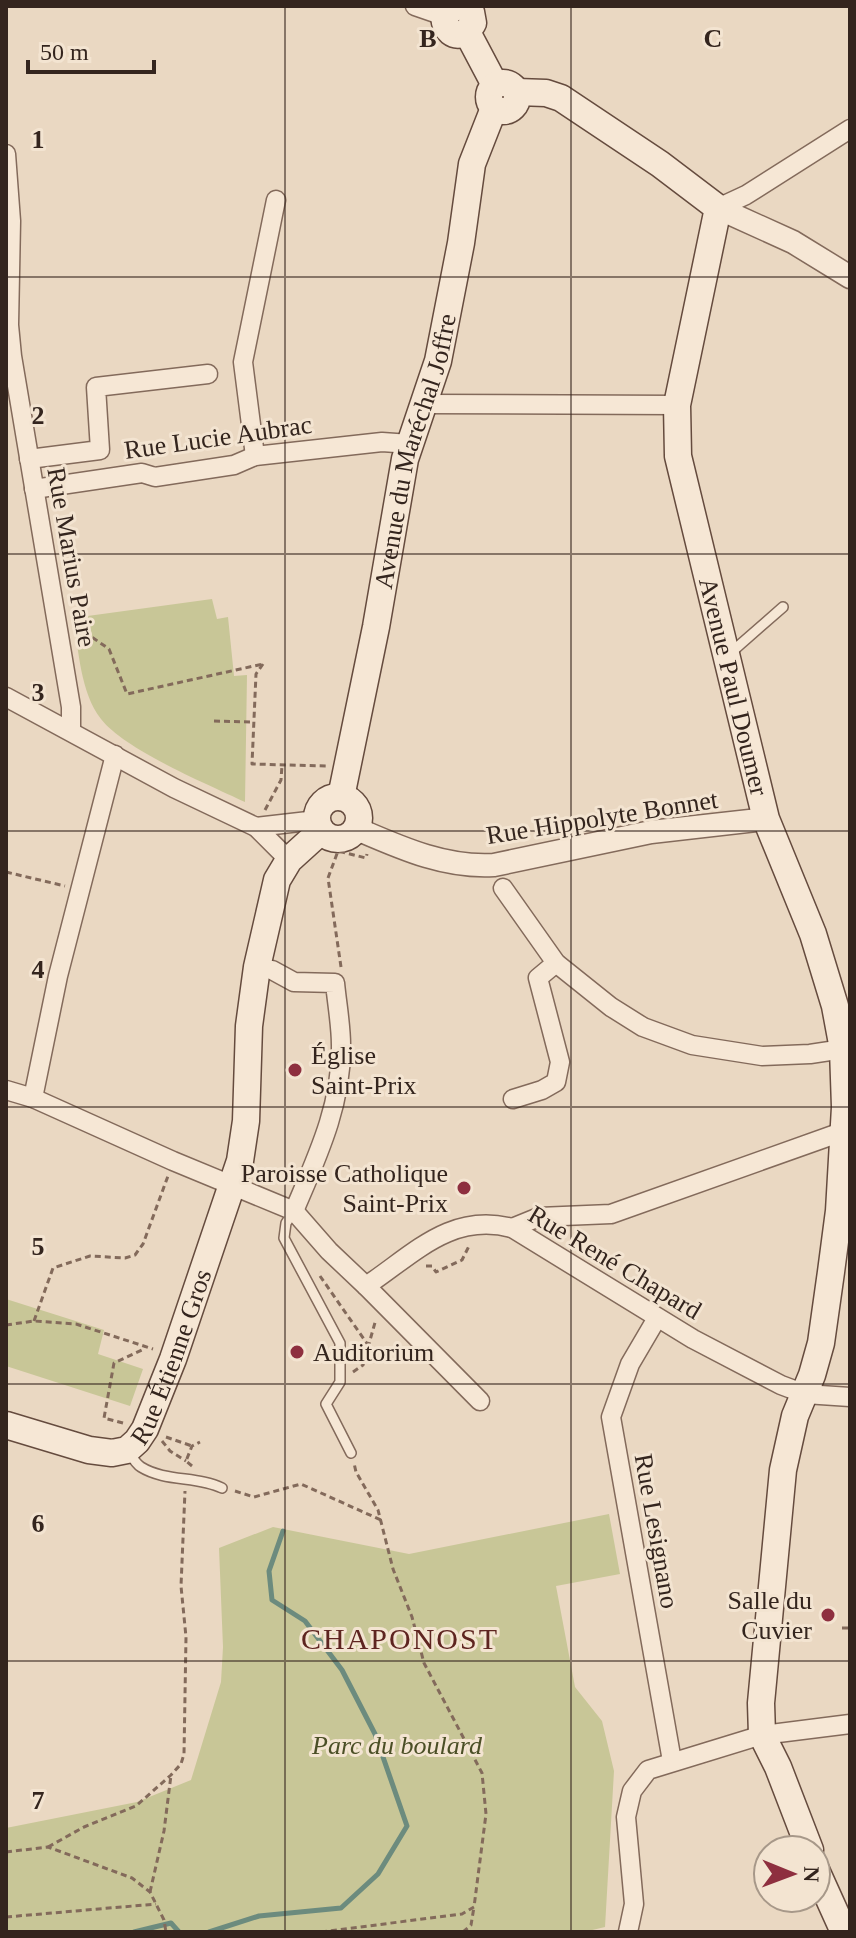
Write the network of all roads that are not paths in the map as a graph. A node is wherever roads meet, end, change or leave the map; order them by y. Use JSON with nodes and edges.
{"nodes":[{"id":1,"x":415,"y":6,"type":"edge"},
{"id":2,"x":460,"y":12,"type":"edge"},
{"id":3,"x":502,"y":95,"type":"junction"},
{"id":4,"x":850,"y":129,"type":"edge"},
{"id":5,"x":6,"y":154,"type":"edge"},
{"id":6,"x":276,"y":200,"type":"dead end"},
{"id":7,"x":718,"y":208,"type":"junction"},
{"id":8,"x":850,"y":277,"type":"edge"},
{"id":9,"x":208,"y":374,"type":"dead end"},
{"id":10,"x":425,"y":404,"type":"junction"},
{"id":11,"x":677,"y":405,"type":"junction"},
{"id":12,"x":410,"y":444,"type":"junction"},
{"id":13,"x":255,"y":456,"type":"junction"},
{"id":14,"x":29,"y":459,"type":"junction"},
{"id":15,"x":34,"y":489,"type":"junction"},
{"id":16,"x":783,"y":607,"type":"dead end"},
{"id":17,"x":726,"y":651,"type":"junction"},
{"id":18,"x":6,"y":697,"type":"edge"},
{"id":19,"x":71,"y":731,"type":"junction"},
{"id":20,"x":115,"y":755,"type":"junction"},
{"id":21,"x":341,"y":797,"type":"junction"},
{"id":22,"x":766,"y":819,"type":"junction"},
{"id":23,"x":319,"y":826,"type":"junction"},
{"id":24,"x":256,"y":827,"type":"junction"},
{"id":25,"x":364,"y":832,"type":"junction"},
{"id":26,"x":289,"y":860,"type":"junction"},
{"id":27,"x":503,"y":888,"type":"dead end"},
{"id":28,"x":556,"y":963,"type":"junction"},
{"id":29,"x":257,"y":967,"type":"junction"},
{"id":30,"x":843,"y":1049,"type":"junction"},
{"id":31,"x":6,"y":1090,"type":"edge"},
{"id":32,"x":33,"y":1098,"type":"junction"},
{"id":33,"x":513,"y":1099,"type":"dead end"},
{"id":34,"x":847,"y":1130,"type":"edge"},
{"id":35,"x":233,"y":1184,"type":"junction"},
{"id":36,"x":294,"y":1211,"type":"junction"},
{"id":37,"x":512,"y":1228,"type":"junction"},
{"id":38,"x":366,"y":1286,"type":"junction"},
{"id":39,"x":657,"y":1318,"type":"junction"},
{"id":40,"x":805,"y":1394,"type":"junction"},
{"id":41,"x":850,"y":1397,"type":"edge"},
{"id":42,"x":480,"y":1401,"type":"dead end"},
{"id":43,"x":6,"y":1425,"type":"edge"},
{"id":44,"x":127,"y":1450,"type":"junction"},
{"id":45,"x":351,"y":1453,"type":"road end"},
{"id":46,"x":222,"y":1488,"type":"road end"},
{"id":47,"x":845,"y":1725,"type":"edge"},
{"id":48,"x":762,"y":1735,"type":"junction"},
{"id":49,"x":672,"y":1761,"type":"junction"},
{"id":50,"x":804,"y":1834,"type":"edge"},
{"id":51,"x":832,"y":1905,"type":"edge"},
{"id":52,"x":628,"y":1932,"type":"edge"},
{"id":53,"x":844,"y":1932,"type":"edge"}],
"edges":[{"from":1,"to":2,"type":"street"},
{"from":2,"to":3,"type":"main road"},
{"from":3,"to":7,"type":"main road"},
{"from":3,"to":10,"type":"main road","name":"Avenue du Maréchal Joffre"},
{"from":4,"to":7,"type":"street"},
{"from":5,"to":14,"type":"street","name":"Rue Marius Paire"},
{"from":6,"to":13,"type":"street"},
{"from":7,"to":8,"type":"street"},
{"from":7,"to":11,"type":"main road","name":"Avenue Paul Doumer"},
{"from":9,"to":14,"type":"street"},
{"from":10,"to":11,"type":"street"},
{"from":10,"to":12,"type":"main road","name":"Avenue du Maréchal Joffre"},
{"from":11,"to":17,"type":"main road","name":"Avenue Paul Doumer"},
{"from":12,"to":13,"type":"street","name":"Rue Lucie Aubrac"},
{"from":12,"to":21,"type":"main road","name":"Avenue du Maréchal Joffre"},
{"from":13,"to":15,"type":"street","name":"Rue Lucie Aubrac"},
{"from":14,"to":15,"type":"street","name":"Rue Marius Paire"},
{"from":15,"to":19,"type":"street","name":"Rue Marius Paire"},
{"from":16,"to":17,"type":"lane"},
{"from":17,"to":22,"type":"main road","name":"Avenue Paul Doumer"},
{"from":18,"to":19,"type":"street"},
{"from":19,"to":20,"type":"street"},
{"from":20,"to":24,"type":"street"},
{"from":20,"to":32,"type":"street"},
{"from":21,"to":23,"type":"main road"},
{"from":21,"to":25,"type":"main road"},
{"from":22,"to":25,"type":"street","name":"Rue Hippolyte Bonnet"},
{"from":22,"to":30,"type":"main road","name":"Avenue Paul Doumer"},
{"from":23,"to":24,"type":"street"},
{"from":23,"to":25,"type":"main road"},
{"from":23,"to":26,"type":"main road"},
{"from":24,"to":26,"type":"street"},
{"from":26,"to":29,"type":"main road"},
{"from":27,"to":28,"type":"street"},
{"from":28,"to":30,"type":"street"},
{"from":28,"to":33,"type":"street"},
{"from":29,"to":35,"type":"main road"},
{"from":29,"to":36,"type":"street"},
{"from":30,"to":34,"type":"main road","name":"Avenue Paul Doumer"},
{"from":31,"to":32,"type":"street"},
{"from":32,"to":35,"type":"street"},
{"from":34,"to":37,"type":"street"},
{"from":34,"to":40,"type":"main road","name":"Avenue Paul Doumer"},
{"from":35,"to":36,"type":"street"},
{"from":35,"to":44,"type":"main road","name":"Rue Étienne Gros"},
{"from":36,"to":38,"type":"street"},
{"from":36,"to":45,"type":"lane"},
{"from":37,"to":38,"type":"street","name":"Rue René Chapard"},
{"from":37,"to":39,"type":"street","name":"Rue René Chapard"},
{"from":38,"to":42,"type":"street"},
{"from":39,"to":40,"type":"street","name":"Rue René Chapard"},
{"from":39,"to":49,"type":"street","name":"Rue Lesignano"},
{"from":40,"to":41,"type":"street","name":"Rue René Chapard"},
{"from":40,"to":48,"type":"main road","name":"Avenue Paul Doumer"},
{"from":43,"to":44,"type":"main road","name":"Rue Étienne Gros"},
{"from":44,"to":46,"type":"lane"},
{"from":47,"to":48,"type":"street"},
{"from":48,"to":49,"type":"street"},
{"from":48,"to":50,"type":"main road"},
{"from":49,"to":52,"type":"street"},
{"from":51,"to":53,"type":"main road"}]}
